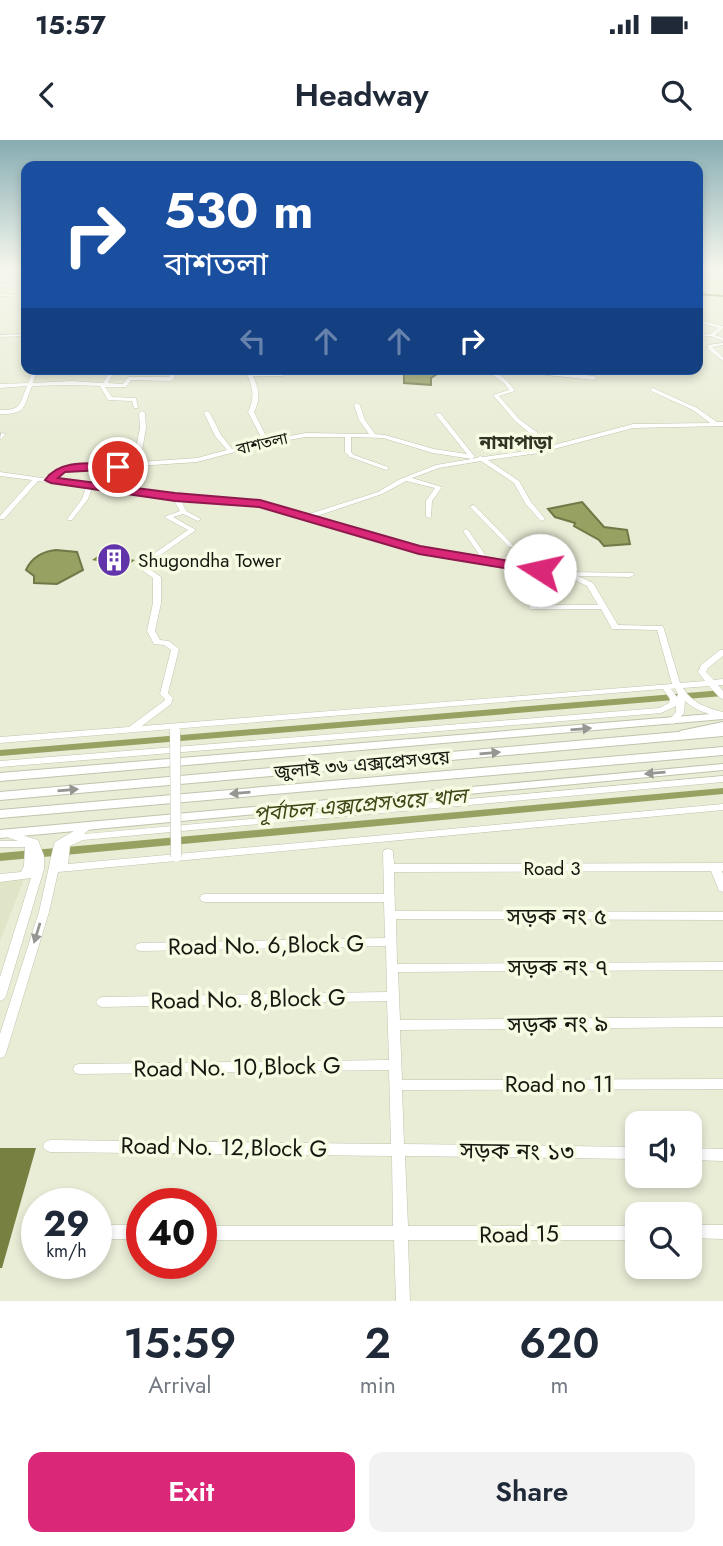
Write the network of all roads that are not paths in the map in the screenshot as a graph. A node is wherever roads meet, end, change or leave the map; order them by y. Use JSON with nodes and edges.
{"nodes":[{"id":1,"x":706,"y":323,"type":"edge"},
{"id":2,"x":723,"y":334,"type":"edge"},
{"id":3,"x":21,"y":335,"type":"edge"},
{"id":4,"x":712,"y":335,"type":"junction"},
{"id":5,"x":0,"y":336,"type":"edge"},
{"id":6,"x":703,"y":336,"type":"edge"},
{"id":7,"x":723,"y":345,"type":"edge"},
{"id":8,"x":723,"y":360,"type":"edge"},
{"id":9,"x":33,"y":375,"type":"edge"},
{"id":10,"x":110,"y":375,"type":"edge"},
{"id":11,"x":173,"y":375,"type":"edge"},
{"id":12,"x":251,"y":375,"type":"edge"},
{"id":13,"x":495,"y":375,"type":"edge"},
{"id":14,"x":565,"y":375,"type":"edge"},
{"id":15,"x":594,"y":378,"type":"dead end"},
{"id":16,"x":103,"y":385,"type":"junction"},
{"id":17,"x":0,"y":386,"type":"edge"},
{"id":18,"x":28,"y":386,"type":"junction"},
{"id":19,"x":653,"y":390,"type":"dead end"},
{"id":20,"x":358,"y":405,"type":"dead end"},
{"id":21,"x":136,"y":407,"type":"dead end"},
{"id":22,"x":0,"y":412,"type":"edge"},
{"id":23,"x":142,"y":413,"type":"dead end"},
{"id":24,"x":207,"y":413,"type":"dead end"},
{"id":25,"x":438,"y":414,"type":"dead end"},
{"id":26,"x":713,"y":423,"type":"junction"},
{"id":27,"x":723,"y":424,"type":"edge"},
{"id":28,"x":723,"y":430,"type":"edge"},
{"id":29,"x":373,"y":435,"type":"junction"},
{"id":30,"x":538,"y":435,"type":"junction"},
{"id":31,"x":348,"y":436,"type":"junction"},
{"id":32,"x":266,"y":442,"type":"junction"},
{"id":33,"x":552,"y":447,"type":"junction"},
{"id":34,"x":230,"y":450,"type":"junction"},
{"id":35,"x":539,"y":451,"type":"junction"},
{"id":36,"x":476,"y":458,"type":"junction"},
{"id":37,"x":136,"y":465,"type":"junction"},
{"id":38,"x":386,"y":468,"type":"dead end"},
{"id":39,"x":0,"y":474,"type":"edge"},
{"id":40,"x":37,"y":478,"type":"junction"},
{"id":41,"x":407,"y":479,"type":"junction"},
{"id":42,"x":51,"y":480,"type":"junction"},
{"id":43,"x":89,"y":486,"type":"junction"},
{"id":44,"x":175,"y":497,"type":"junction"},
{"id":45,"x":473,"y":507,"type":"dead end"},
{"id":46,"x":184,"y":512,"type":"junction"},
{"id":47,"x":309,"y":516,"type":"junction"},
{"id":48,"x":429,"y":516,"type":"dead end"},
{"id":49,"x":2,"y":518,"type":"edge"},
{"id":50,"x":71,"y":519,"type":"dead end"},
{"id":51,"x":198,"y":519,"type":"dead end"},
{"id":52,"x":542,"y":519,"type":"dead end"},
{"id":53,"x":466,"y":531,"type":"dead end"},
{"id":54,"x":511,"y":546,"type":"dead end"},
{"id":55,"x":483,"y":561,"type":"junction"},
{"id":56,"x":569,"y":574,"type":"junction"},
{"id":57,"x":631,"y":575,"type":"dead end"},
{"id":58,"x":533,"y":607,"type":"dead end"},
{"id":59,"x":604,"y":607,"type":"junction"},
{"id":60,"x":723,"y":652,"type":"edge"},
{"id":61,"x":723,"y":682,"type":"edge"},
{"id":62,"x":675,"y":690,"type":"junction"},
{"id":63,"x":723,"y":696,"type":"edge"},
{"id":64,"x":699,"y":707,"type":"junction"},
{"id":65,"x":723,"y":709,"type":"edge"},
{"id":66,"x":723,"y":716,"type":"edge"},
{"id":67,"x":676,"y":717,"type":"junction"},
{"id":68,"x":195,"y":724,"type":"junction"},
{"id":69,"x":723,"y":726,"type":"edge"},
{"id":70,"x":145,"y":728,"type":"junction"},
{"id":71,"x":132,"y":729,"type":"junction"},
{"id":72,"x":175,"y":731,"type":"junction"},
{"id":73,"x":723,"y":732,"type":"edge"},
{"id":74,"x":668,"y":737,"type":"junction"},
{"id":75,"x":0,"y":740,"type":"edge"},
{"id":76,"x":723,"y":751,"type":"edge"},
{"id":77,"x":0,"y":764,"type":"edge"},
{"id":78,"x":723,"y":766,"type":"edge"},
{"id":79,"x":0,"y":778,"type":"edge"},
{"id":80,"x":723,"y":779,"type":"edge"},
{"id":81,"x":0,"y":796,"type":"edge"},
{"id":82,"x":723,"y":807,"type":"edge"},
{"id":83,"x":0,"y":814,"type":"edge"},
{"id":84,"x":87,"y":827,"type":"junction"},
{"id":85,"x":1,"y":837,"type":"edge"},
{"id":86,"x":62,"y":844,"type":"junction"},
{"id":87,"x":388,"y":852,"type":"dead end"},
{"id":88,"x":201,"y":856,"type":"junction"},
{"id":89,"x":176,"y":857,"type":"junction"},
{"id":90,"x":152,"y":860,"type":"junction"},
{"id":91,"x":58,"y":866,"type":"junction"},
{"id":92,"x":719,"y":867,"type":"edge"},
{"id":93,"x":389,"y":869,"type":"junction"},
{"id":94,"x":32,"y":871,"type":"junction"},
{"id":95,"x":0,"y":878,"type":"edge"},
{"id":96,"x":723,"y":888,"type":"edge"},
{"id":97,"x":205,"y":898,"type":"dead end"},
{"id":98,"x":390,"y":898,"type":"junction"},
{"id":99,"x":391,"y":915,"type":"junction"},
{"id":100,"x":723,"y":916,"type":"edge"},
{"id":101,"x":392,"y":942,"type":"junction"},
{"id":102,"x":141,"y":947,"type":"dead end"},
{"id":103,"x":723,"y":966,"type":"edge"},
{"id":104,"x":392,"y":968,"type":"junction"},
{"id":105,"x":0,"y":996,"type":"edge"},
{"id":106,"x":393,"y":996,"type":"junction"},
{"id":107,"x":102,"y":1002,"type":"dead end"},
{"id":108,"x":723,"y":1022,"type":"edge"},
{"id":109,"x":394,"y":1025,"type":"junction"},
{"id":110,"x":0,"y":1053,"type":"edge"},
{"id":111,"x":395,"y":1065,"type":"junction"},
{"id":112,"x":79,"y":1069,"type":"dead end"},
{"id":113,"x":723,"y":1084,"type":"edge"},
{"id":114,"x":396,"y":1085,"type":"junction"},
{"id":115,"x":50,"y":1146,"type":"dead end"},
{"id":116,"x":398,"y":1149,"type":"junction"},
{"id":117,"x":625,"y":1153,"type":"edge"},
{"id":118,"x":702,"y":1154,"type":"edge"},
{"id":119,"x":723,"y":1155,"type":"edge"},
{"id":120,"x":702,"y":1232,"type":"edge"},
{"id":121,"x":723,"y":1232,"type":"edge"},
{"id":122,"x":217,"y":1233,"type":"edge"},
{"id":123,"x":625,"y":1233,"type":"edge"},
{"id":124,"x":401,"y":1235,"type":"junction"},
{"id":125,"x":403,"y":1301,"type":"edge"}],
"edges":[{"from":1,"to":4,"type":"street"},
{"from":2,"to":4,"type":"street"},
{"from":3,"to":5,"type":"street"},
{"from":4,"to":6,"type":"street"},
{"from":4,"to":7,"type":"street"},
{"from":7,"to":8,"type":"street"},
{"from":9,"to":18,"type":"street"},
{"from":10,"to":16,"type":"street"},
{"from":11,"to":16,"type":"street"},
{"from":12,"to":32,"type":"street"},
{"from":13,"to":30,"type":"street"},
{"from":14,"to":15,"type":"street"},
{"from":16,"to":18,"type":"street"},
{"from":16,"to":21,"type":"street"},
{"from":17,"to":18,"type":"street"},
{"from":18,"to":22,"type":"street"},
{"from":19,"to":26,"type":"street"},
{"from":20,"to":29,"type":"street"},
{"from":23,"to":37,"type":"street"},
{"from":24,"to":34,"type":"street"},
{"from":25,"to":36,"type":"street"},
{"from":26,"to":27,"type":"street"},
{"from":26,"to":28,"type":"street"},
{"from":26,"to":33,"type":"street"},
{"from":29,"to":31,"type":"street","name":"বাশতলা"},
{"from":29,"to":36,"type":"street","name":"বাশতলা"},
{"from":30,"to":33,"type":"street"},
{"from":30,"to":35,"type":"street"},
{"from":31,"to":32,"type":"street","name":"বাশতলা"},
{"from":31,"to":38,"type":"street"},
{"from":32,"to":34,"type":"street","name":"বাশতলা"},
{"from":33,"to":35,"type":"street"},
{"from":34,"to":37,"type":"street","name":"বাশতলা"},
{"from":35,"to":36,"type":"street"},
{"from":36,"to":41,"type":"street"},
{"from":36,"to":52,"type":"street"},
{"from":37,"to":42,"type":"street","name":"বাশতলা"},
{"from":39,"to":40,"type":"street"},
{"from":40,"to":42,"type":"street"},
{"from":40,"to":49,"type":"street"},
{"from":41,"to":47,"type":"street"},
{"from":41,"to":48,"type":"street"},
{"from":42,"to":43,"type":"street"},
{"from":43,"to":44,"type":"street"},
{"from":43,"to":50,"type":"street"},
{"from":44,"to":46,"type":"street"},
{"from":44,"to":47,"type":"street"},
{"from":45,"to":54,"type":"street"},
{"from":46,"to":51,"type":"street"},
{"from":46,"to":71,"type":"street"},
{"from":47,"to":55,"type":"street"},
{"from":53,"to":55,"type":"street"},
{"from":55,"to":56,"type":"street"},
{"from":56,"to":57,"type":"street"},
{"from":56,"to":59,"type":"street"},
{"from":58,"to":59,"type":"street"},
{"from":59,"to":62,"type":"street"},
{"from":60,"to":63,"type":"street"},
{"from":61,"to":62,"type":"street"},
{"from":62,"to":64,"type":"street"},
{"from":62,"to":67,"type":"street"},
{"from":62,"to":68,"type":"street"},
{"from":62,"to":77,"type":"street"},
{"from":64,"to":65,"type":"street"},
{"from":64,"to":66,"type":"street"},
{"from":66,"to":67,"type":"main road"},
{"from":79,"to":67,"type":"main road","one_way":true},
{"from":68,"to":70,"type":"street"},
{"from":68,"to":72,"type":"street"},
{"from":69,"to":74,"type":"main road"},
{"from":70,"to":71,"type":"street"},
{"from":70,"to":72,"type":"street"},
{"from":71,"to":75,"type":"street"},
{"from":72,"to":89,"type":"street","bridge":true},
{"from":73,"to":74,"type":"highway","name":"জুলাই ৩৬ এক্সপ্রেসওয়ে"},
{"from":81,"to":74,"type":"highway","name":"জুলাই ৩৬ এক্সপ্রেসওয়ে","one_way":true},
{"from":76,"to":83,"type":"highway","name":"জুলাই ৩৬ এক্সপ্রেসওয়ে","one_way":true},
{"from":78,"to":84,"type":"main road","one_way":true},
{"from":80,"to":86,"type":"street"},
{"from":82,"to":88,"type":"street"},
{"from":84,"to":85,"type":"main road"},
{"from":84,"to":86,"type":"street"},
{"from":85,"to":94,"type":"street"},
{"from":86,"to":91,"type":"street"},
{"from":87,"to":93,"type":"street"},
{"from":88,"to":89,"type":"street"},
{"from":88,"to":90,"type":"street"},
{"from":89,"to":90,"type":"street"},
{"from":90,"to":91,"type":"street"},
{"from":91,"to":110,"type":"street","one_way":true},
{"from":92,"to":93,"type":"street","name":"Road 3"},
{"from":92,"to":96,"type":"street"},
{"from":93,"to":98,"type":"street"},
{"from":94,"to":95,"type":"street"},
{"from":94,"to":105,"type":"street"},
{"from":97,"to":98,"type":"street"},
{"from":98,"to":99,"type":"street"},
{"from":99,"to":100,"type":"street","name":"সড়ক নং ৫"},
{"from":99,"to":101,"type":"street"},
{"from":101,"to":102,"type":"street","name":"Road No. 6,Block G"},
{"from":101,"to":104,"type":"street"},
{"from":103,"to":104,"type":"street","name":"সড়ক নং ৭"},
{"from":104,"to":106,"type":"street"},
{"from":106,"to":107,"type":"street","name":"Road No. 8,Block G"},
{"from":106,"to":109,"type":"street"},
{"from":108,"to":109,"type":"street","name":"সড়ক নং ৯"},
{"from":109,"to":111,"type":"street"},
{"from":111,"to":112,"type":"street","name":"Road No. 10,Block G"},
{"from":111,"to":114,"type":"street"},
{"from":113,"to":114,"type":"street","name":"Road no 11"},
{"from":114,"to":116,"type":"street"},
{"from":115,"to":116,"type":"street","name":"Road No. 12,Block G"},
{"from":116,"to":117,"type":"street","name":"সড়ক নং ১৩"},
{"from":116,"to":124,"type":"street"},
{"from":118,"to":119,"type":"street"},
{"from":120,"to":121,"type":"street"},
{"from":122,"to":124,"type":"street","name":"Road 15"},
{"from":123,"to":124,"type":"street","name":"Road 15"},
{"from":124,"to":125,"type":"street"}]}
